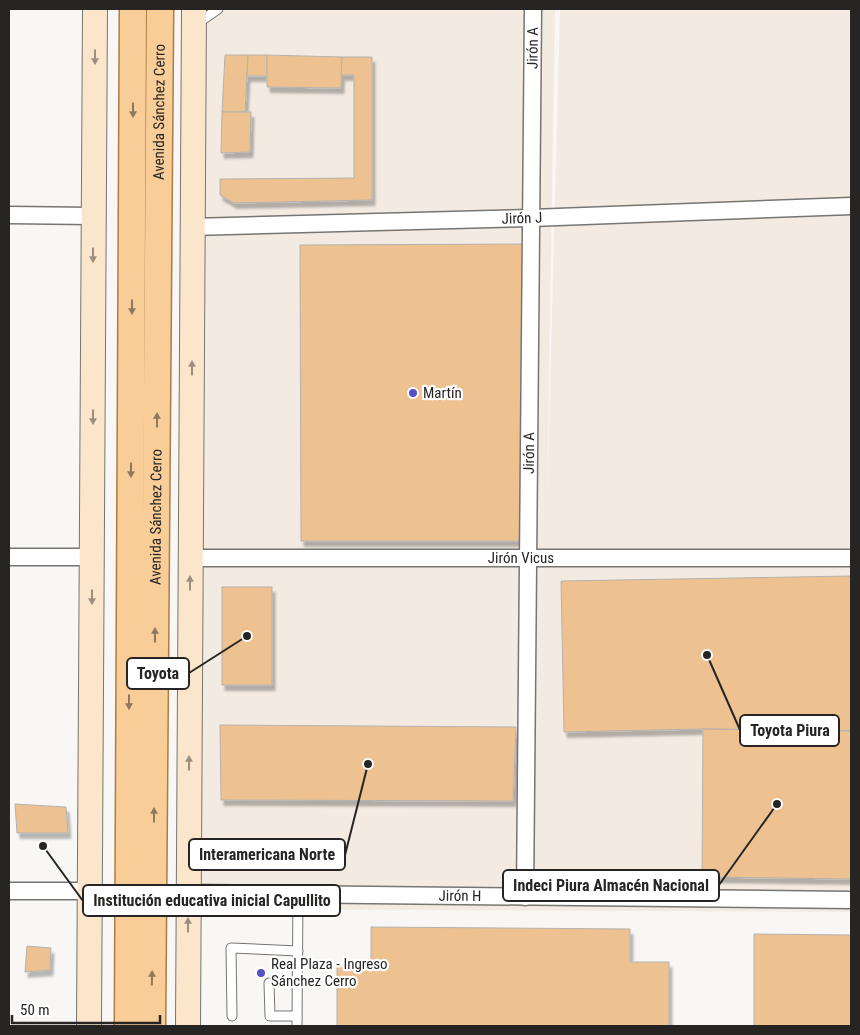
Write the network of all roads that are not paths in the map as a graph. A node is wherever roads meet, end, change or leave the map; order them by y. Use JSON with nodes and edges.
{"nodes":[{"id":1,"x":95,"y":9,"type":"edge"},
{"id":2,"x":133,"y":9,"type":"edge"},
{"id":3,"x":160,"y":9,"type":"edge"},
{"id":4,"x":218,"y":9,"type":"edge"},
{"id":5,"x":533,"y":9,"type":"edge"},
{"id":6,"x":193,"y":18,"type":"edge"},
{"id":7,"x":851,"y":206,"type":"edge"},
{"id":8,"x":9,"y":215,"type":"edge"},
{"id":9,"x":93,"y":216,"type":"junction"},
{"id":10,"x":531,"y":218,"type":"junction"},
{"id":11,"x":192,"y":226,"type":"junction"},
{"id":12,"x":9,"y":556,"type":"edge"},
{"id":13,"x":92,"y":557,"type":"junction"},
{"id":14,"x":528,"y":557,"type":"junction"},
{"id":15,"x":190,"y":558,"type":"junction"},
{"id":16,"x":851,"y":558,"type":"edge"},
{"id":17,"x":9,"y":891,"type":"edge"},
{"id":18,"x":90,"y":891,"type":"junction"},
{"id":19,"x":188,"y":892,"type":"junction"},
{"id":20,"x":298,"y":892,"type":"junction"},
{"id":21,"x":525,"y":896,"type":"junction"},
{"id":22,"x":851,"y":900,"type":"edge"},
{"id":23,"x":298,"y":951,"type":"junction"},
{"id":24,"x":269,"y":983,"type":"dead end"},
{"id":25,"x":232,"y":1016,"type":"dead end"},
{"id":26,"x":297,"y":1016,"type":"junction"},
{"id":27,"x":89,"y":1026,"type":"edge"},
{"id":28,"x":128,"y":1026,"type":"edge"},
{"id":29,"x":152,"y":1026,"type":"edge"},
{"id":30,"x":188,"y":1026,"type":"edge"},
{"id":31,"x":297,"y":1026,"type":"edge"}],
"edges":[{"from":1,"to":9,"type":"main road","one_way":true},
{"from":2,"to":28,"type":"main road","name":"Avenida Sánchez Cerro","one_way":true},
{"from":29,"to":3,"type":"main road","name":"Avenida Sánchez Cerro","one_way":true},
{"from":4,"to":6,"type":"lane"},
{"from":5,"to":10,"type":"street","name":"Jirón A"},
{"from":6,"to":11,"type":"main road"},
{"from":7,"to":10,"type":"street","name":"Jirón J"},
{"from":8,"to":9,"type":"street"},
{"from":9,"to":13,"type":"main road","one_way":true},
{"from":10,"to":11,"type":"street","name":"Jirón J"},
{"from":10,"to":14,"type":"street","name":"Jirón A"},
{"from":15,"to":11,"type":"main road","one_way":true},
{"from":12,"to":13,"type":"street"},
{"from":13,"to":18,"type":"main road","one_way":true},
{"from":14,"to":15,"type":"street","name":"Jirón Vicus"},
{"from":14,"to":16,"type":"street","name":"Jirón Vicus"},
{"from":14,"to":21,"type":"street","name":"Jirón A"},
{"from":19,"to":15,"type":"main road","one_way":true},
{"from":17,"to":18,"type":"street"},
{"from":18,"to":27,"type":"main road"},
{"from":19,"to":20,"type":"street","name":"Jirón H"},
{"from":30,"to":19,"type":"main road","one_way":true},
{"from":20,"to":21,"type":"street","name":"Jirón H"},
{"from":20,"to":23,"type":"lane"},
{"from":21,"to":22,"type":"street","name":"Jirón H"},
{"from":23,"to":25,"type":"lane"},
{"from":23,"to":26,"type":"lane"},
{"from":24,"to":26,"type":"lane"},
{"from":26,"to":31,"type":"lane"}]}
